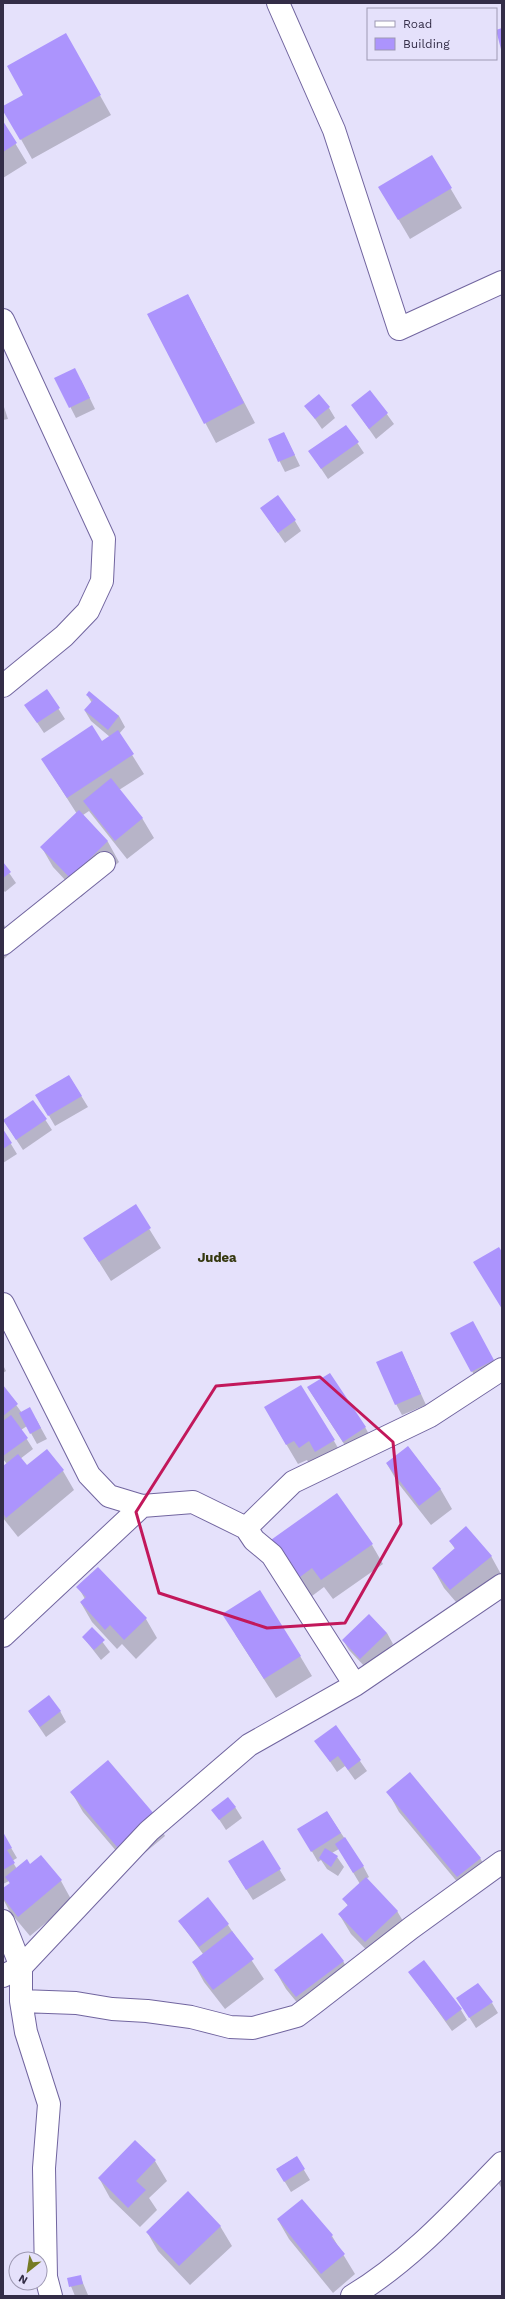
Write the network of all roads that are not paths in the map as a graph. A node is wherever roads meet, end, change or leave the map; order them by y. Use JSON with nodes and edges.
{"nodes":[{"id":1,"x":278,"y":3,"type":"edge"},
{"id":2,"x":502,"y":282,"type":"edge"},
{"id":3,"x":3,"y":320,"type":"edge"},
{"id":4,"x":3,"y":686,"type":"edge"},
{"id":5,"x":104,"y":863,"type":"dead end"},
{"id":6,"x":3,"y":944,"type":"edge"},
{"id":7,"x":3,"y":1304,"type":"edge"},
{"id":8,"x":502,"y":1369,"type":"edge"},
{"id":9,"x":142,"y":1506,"type":"junction"},
{"id":10,"x":246,"y":1528,"type":"junction"},
{"id":11,"x":502,"y":1585,"type":"edge"},
{"id":12,"x":3,"y":1636,"type":"edge"},
{"id":13,"x":354,"y":1684,"type":"junction"},
{"id":14,"x":502,"y":1862,"type":"edge"},
{"id":15,"x":3,"y":1921,"type":"edge"},
{"id":16,"x":12,"y":1971,"type":"edge"},
{"id":17,"x":21,"y":2001,"type":"junction"},
{"id":18,"x":502,"y":2163,"type":"edge"},
{"id":19,"x":51,"y":2296,"type":"edge"},
{"id":20,"x":352,"y":2296,"type":"edge"}],
"edges":[{"from":1,"to":2,"type":"street"},
{"from":3,"to":4,"type":"street"},
{"from":5,"to":6,"type":"street"},
{"from":7,"to":9,"type":"street"},
{"from":8,"to":10,"type":"street"},
{"from":9,"to":10,"type":"street"},
{"from":9,"to":12,"type":"street"},
{"from":10,"to":13,"type":"street"},
{"from":11,"to":13,"type":"street"},
{"from":13,"to":16,"type":"street"},
{"from":14,"to":17,"type":"street"},
{"from":15,"to":16,"type":"street"},
{"from":16,"to":17,"type":"street"},
{"from":17,"to":19,"type":"street"},
{"from":18,"to":20,"type":"street"}]}
